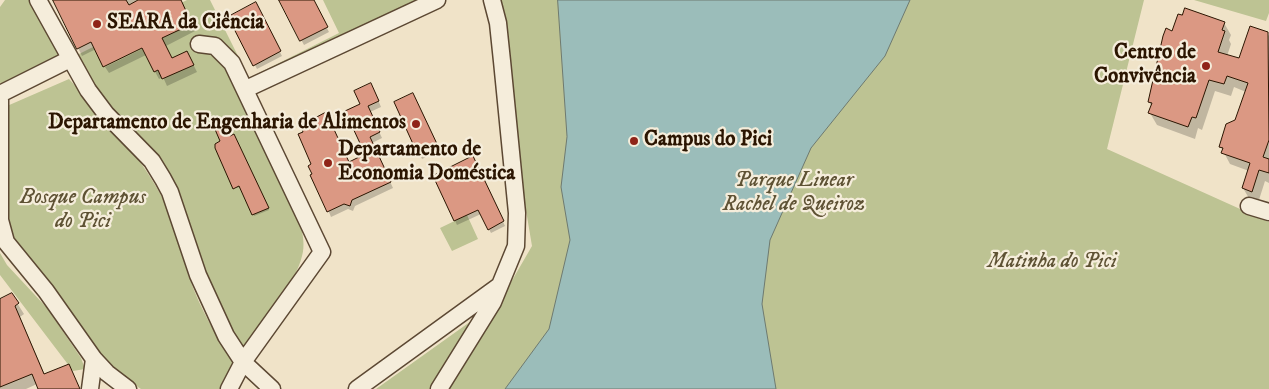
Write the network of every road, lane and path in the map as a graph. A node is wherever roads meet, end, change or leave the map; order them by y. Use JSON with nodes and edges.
{"nodes":[{"id":1,"x":38,"y":0,"type":"edge"},
{"id":2,"x":437,"y":0,"type":"edge"},
{"id":3,"x":492,"y":0,"type":"edge"},
{"id":4,"x":200,"y":44,"type":"dead end"},
{"id":5,"x":70,"y":59,"type":"junction"},
{"id":6,"x":246,"y":89,"type":"junction"},
{"id":7,"x":0,"y":94,"type":"edge"},
{"id":8,"x":0,"y":100,"type":"edge"},
{"id":9,"x":1249,"y":206,"type":"dead end"},
{"id":10,"x":1269,"y":212,"type":"edge"},
{"id":11,"x":499,"y":286,"type":"junction"},
{"id":12,"x":94,"y":359,"type":"junction"},
{"id":13,"x":243,"y":362,"type":"junction"},
{"id":14,"x":90,"y":389,"type":"edge"},
{"id":15,"x":128,"y":389,"type":"edge"},
{"id":16,"x":229,"y":389,"type":"edge"},
{"id":17,"x":272,"y":389,"type":"edge"},
{"id":18,"x":357,"y":389,"type":"edge"},
{"id":19,"x":439,"y":389,"type":"edge"}],
"edges":[{"from":1,"to":5,"type":"street"},
{"from":2,"to":6,"type":"street"},
{"from":3,"to":11,"type":"street"},
{"from":4,"to":6,"type":"street"},
{"from":5,"to":7,"type":"street"},
{"from":5,"to":13,"type":"street"},
{"from":6,"to":13,"type":"street"},
{"from":8,"to":12,"type":"street"},
{"from":9,"to":10,"type":"street"},
{"from":11,"to":18,"type":"street"},
{"from":11,"to":19,"type":"street"},
{"from":12,"to":14,"type":"street"},
{"from":12,"to":15,"type":"street"},
{"from":13,"to":16,"type":"street"},
{"from":13,"to":17,"type":"street"}]}
